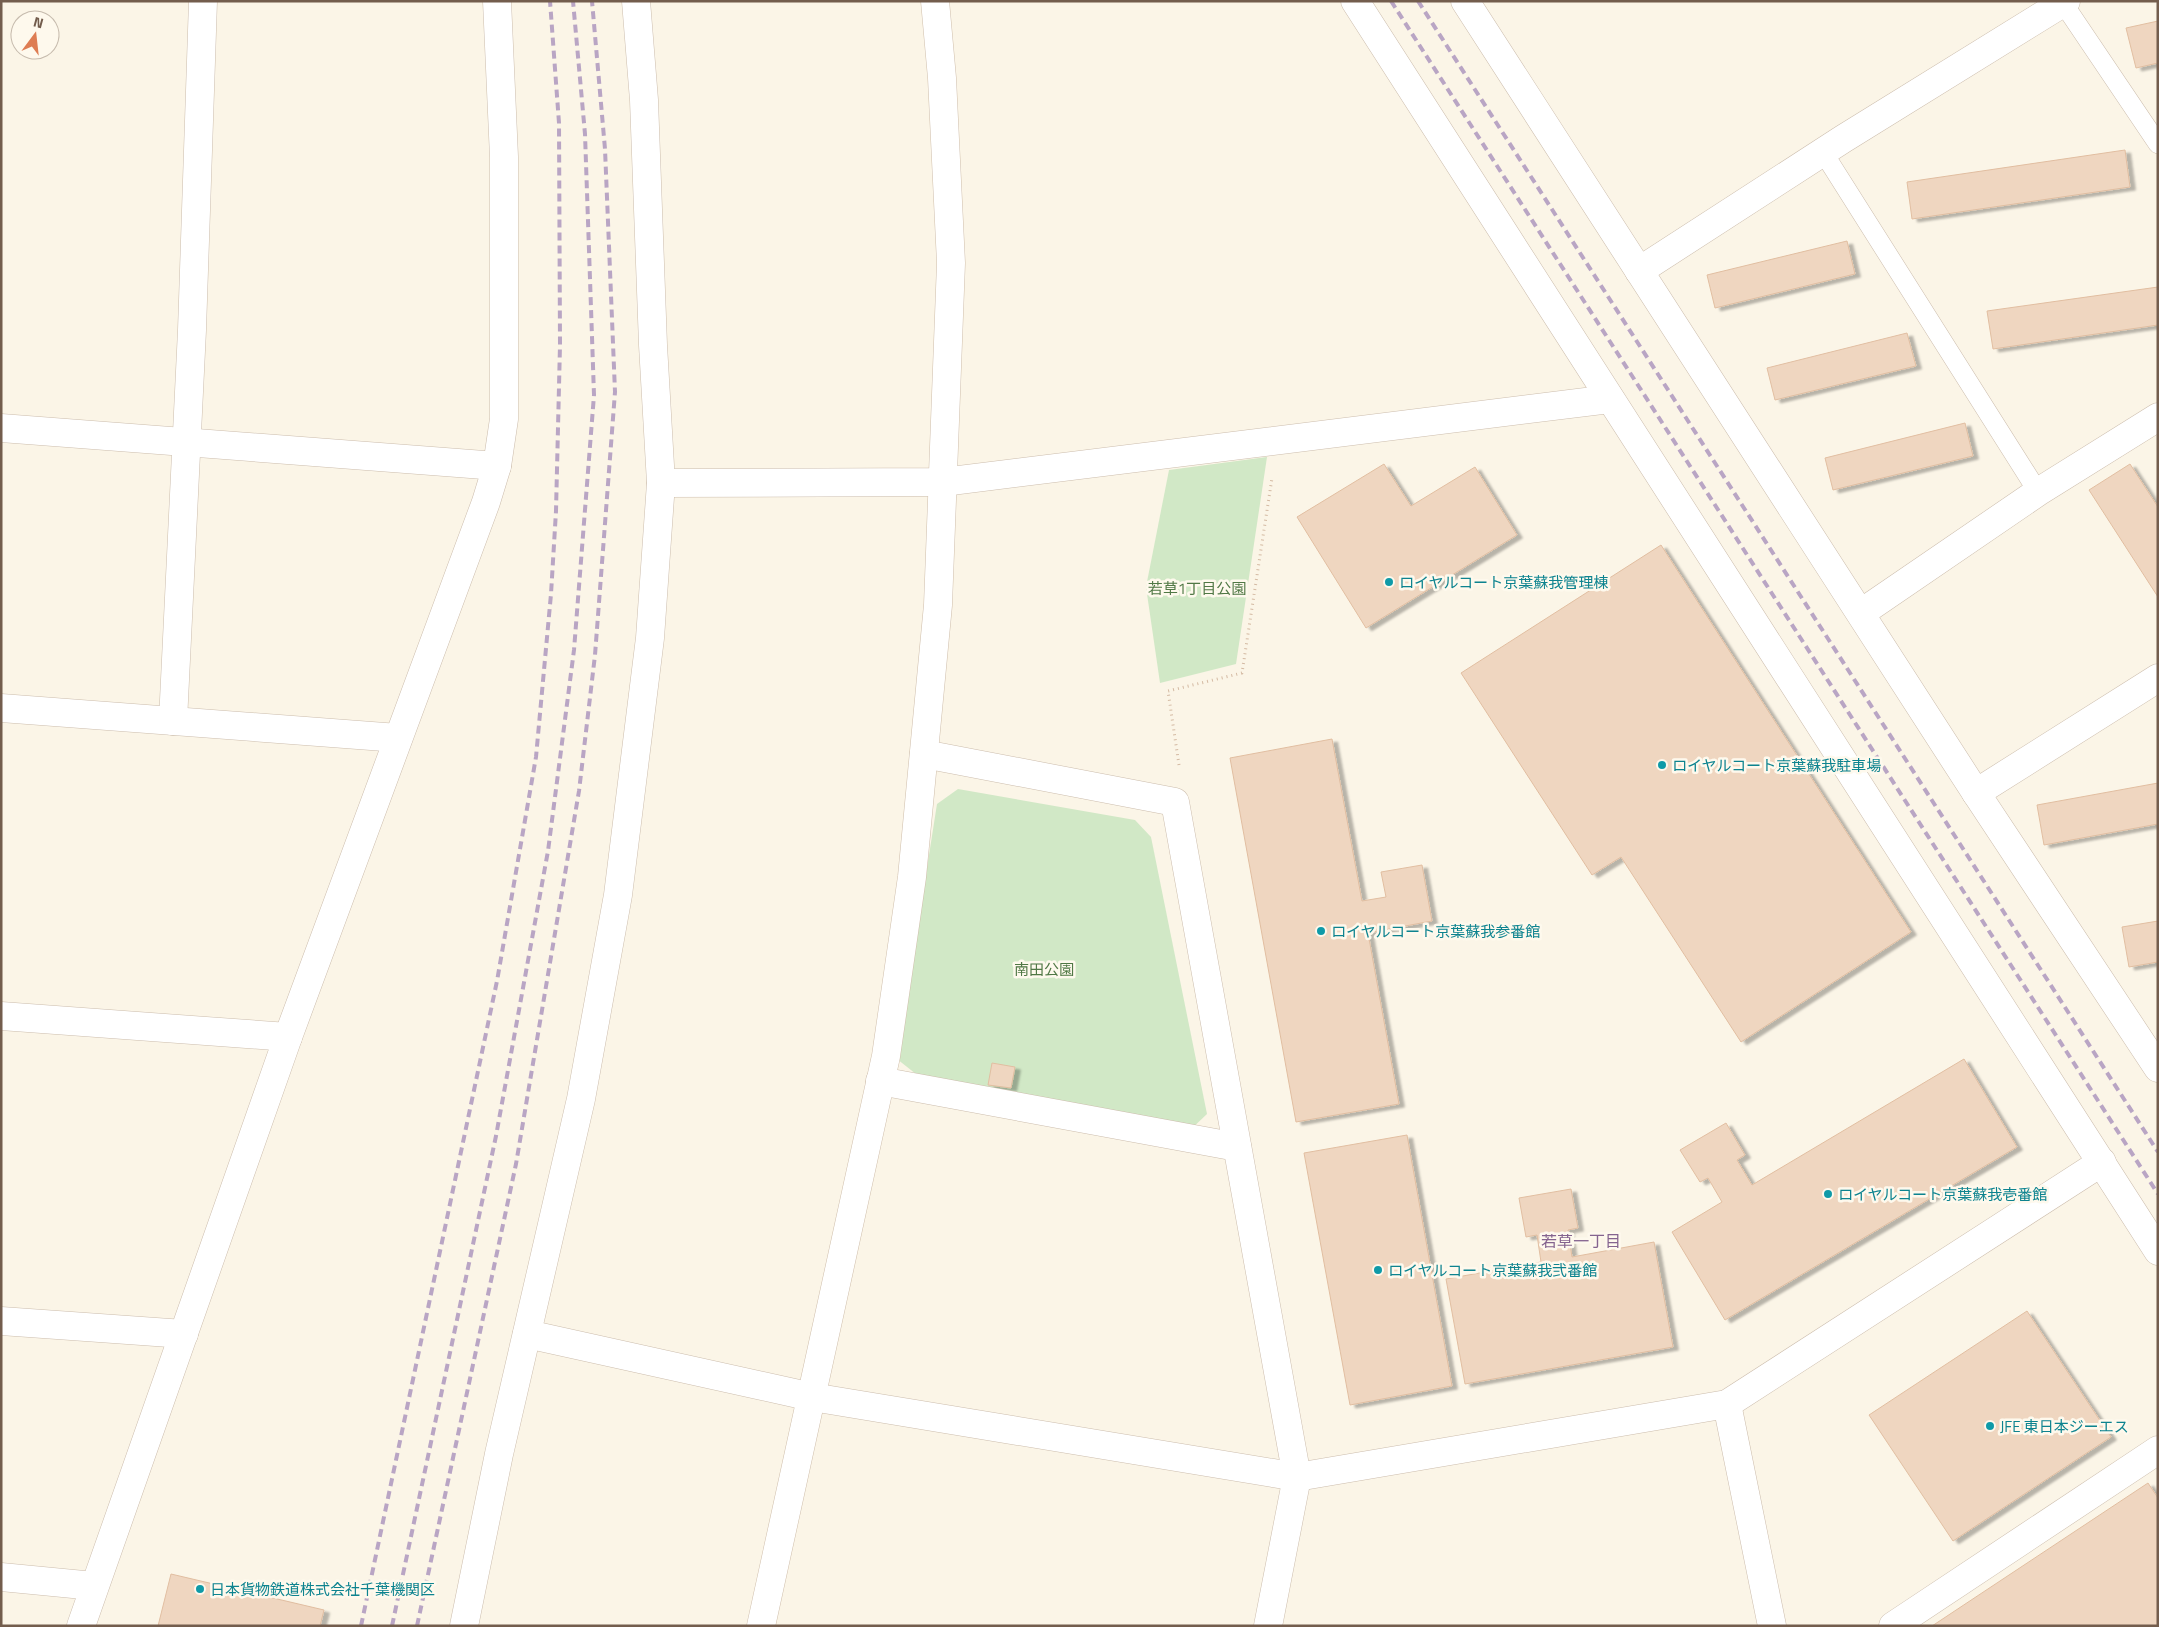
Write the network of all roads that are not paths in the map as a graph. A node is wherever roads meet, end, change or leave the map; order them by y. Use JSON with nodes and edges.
{"nodes":[{"id":1,"x":203,"y":1,"type":"edge"},
{"id":2,"x":496,"y":1,"type":"edge"},
{"id":3,"x":636,"y":1,"type":"edge"},
{"id":4,"x":935,"y":1,"type":"edge"},
{"id":5,"x":1355,"y":1,"type":"edge"},
{"id":6,"x":1465,"y":1,"type":"edge"},
{"id":7,"x":2064,"y":2,"type":"edge"},
{"id":8,"x":2150,"y":117,"type":"edge"},
{"id":9,"x":2158,"y":144,"type":"edge"},
{"id":10,"x":1823,"y":152,"type":"junction"},
{"id":11,"x":1640,"y":271,"type":"junction"},
{"id":12,"x":1610,"y":399,"type":"junction"},
{"id":13,"x":2158,"y":417,"type":"edge"},
{"id":14,"x":1,"y":428,"type":"edge"},
{"id":15,"x":187,"y":444,"type":"junction"},
{"id":16,"x":497,"y":466,"type":"junction"},
{"id":17,"x":943,"y":482,"type":"junction"},
{"id":18,"x":661,"y":483,"type":"junction"},
{"id":19,"x":2038,"y":492,"type":"junction"},
{"id":20,"x":1861,"y":613,"type":"junction"},
{"id":21,"x":2158,"y":678,"type":"edge"},
{"id":22,"x":1,"y":708,"type":"edge"},
{"id":23,"x":174,"y":721,"type":"junction"},
{"id":24,"x":398,"y":738,"type":"junction"},
{"id":25,"x":924,"y":754,"type":"junction"},
{"id":26,"x":1976,"y":792,"type":"junction"},
{"id":27,"x":1,"y":1016,"type":"edge"},
{"id":28,"x":288,"y":1037,"type":"junction"},
{"id":29,"x":2158,"y":1068,"type":"edge"},
{"id":30,"x":880,"y":1081,"type":"junction"},
{"id":31,"x":1237,"y":1147,"type":"junction"},
{"id":32,"x":2102,"y":1162,"type":"junction"},
{"id":33,"x":2158,"y":1251,"type":"edge"},
{"id":34,"x":1,"y":1321,"type":"edge"},
{"id":35,"x":184,"y":1334,"type":"junction"},
{"id":36,"x":527,"y":1334,"type":"junction"},
{"id":37,"x":812,"y":1396,"type":"junction"},
{"id":38,"x":1727,"y":1404,"type":"junction"},
{"id":39,"x":2158,"y":1450,"type":"edge"},
{"id":40,"x":1297,"y":1478,"type":"junction"},
{"id":41,"x":1,"y":1578,"type":"edge"},
{"id":42,"x":94,"y":1586,"type":"junction"},
{"id":43,"x":81,"y":1626,"type":"edge"},
{"id":44,"x":464,"y":1626,"type":"edge"},
{"id":45,"x":761,"y":1626,"type":"edge"},
{"id":46,"x":1268,"y":1626,"type":"edge"},
{"id":47,"x":1772,"y":1626,"type":"edge"},
{"id":48,"x":1894,"y":1626,"type":"edge"}],
"edges":[{"from":1,"to":15,"type":"street"},
{"from":2,"to":16,"type":"street"},
{"from":3,"to":18,"type":"street"},
{"from":4,"to":17,"type":"street"},
{"from":5,"to":12,"type":"street"},
{"from":6,"to":11,"type":"street"},
{"from":7,"to":8,"type":"lane"},
{"from":7,"to":10,"type":"street"},
{"from":8,"to":9,"type":"lane"},
{"from":10,"to":11,"type":"street"},
{"from":10,"to":19,"type":"lane"},
{"from":11,"to":20,"type":"street"},
{"from":12,"to":17,"type":"street"},
{"from":12,"to":32,"type":"street"},
{"from":13,"to":19,"type":"street"},
{"from":14,"to":15,"type":"street"},
{"from":15,"to":16,"type":"street"},
{"from":15,"to":23,"type":"street"},
{"from":16,"to":24,"type":"street"},
{"from":17,"to":18,"type":"street"},
{"from":17,"to":25,"type":"street"},
{"from":18,"to":36,"type":"street"},
{"from":19,"to":20,"type":"street"},
{"from":20,"to":26,"type":"street"},
{"from":21,"to":26,"type":"street"},
{"from":22,"to":23,"type":"street"},
{"from":23,"to":24,"type":"street"},
{"from":24,"to":28,"type":"street"},
{"from":25,"to":30,"type":"street"},
{"from":25,"to":31,"type":"street"},
{"from":26,"to":29,"type":"street"},
{"from":27,"to":28,"type":"street"},
{"from":28,"to":35,"type":"street"},
{"from":30,"to":31,"type":"street"},
{"from":30,"to":37,"type":"street"},
{"from":31,"to":40,"type":"street"},
{"from":32,"to":33,"type":"street"},
{"from":32,"to":38,"type":"street"},
{"from":34,"to":35,"type":"street"},
{"from":35,"to":42,"type":"street"},
{"from":36,"to":37,"type":"street"},
{"from":36,"to":44,"type":"street"},
{"from":37,"to":40,"type":"street"},
{"from":37,"to":45,"type":"street"},
{"from":38,"to":40,"type":"street"},
{"from":38,"to":47,"type":"street"},
{"from":39,"to":48,"type":"street"},
{"from":40,"to":46,"type":"street"},
{"from":41,"to":42,"type":"street"},
{"from":42,"to":43,"type":"street"}]}
